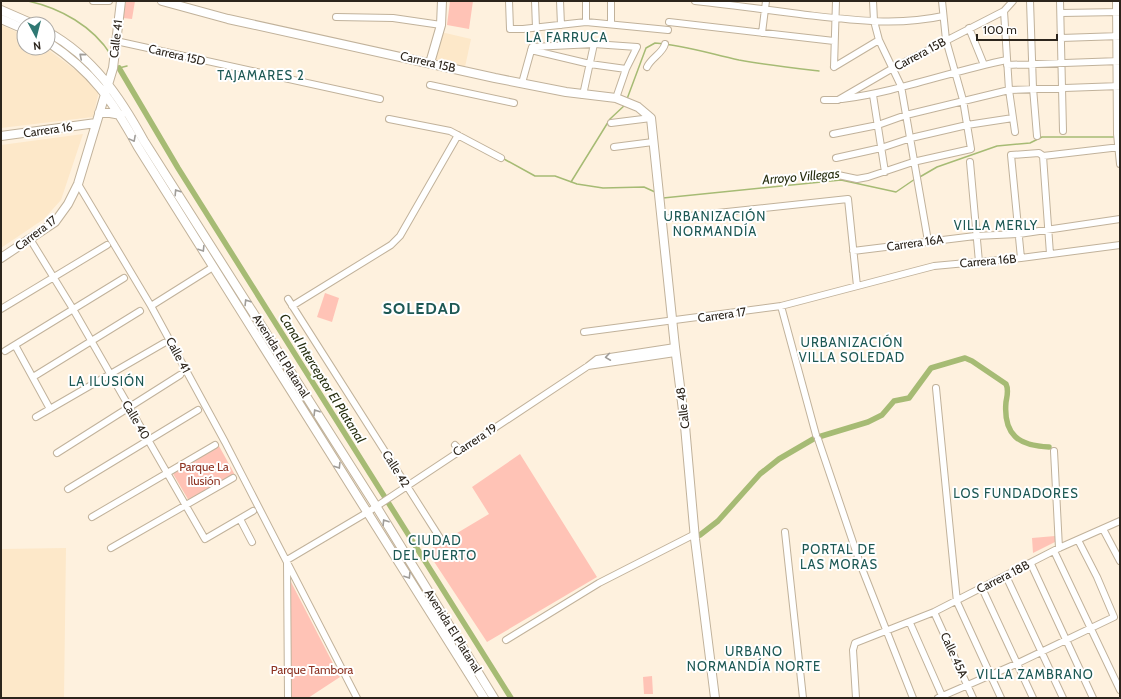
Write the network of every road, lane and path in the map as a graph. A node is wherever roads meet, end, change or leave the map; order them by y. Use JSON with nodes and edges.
{"nodes":[{"id":1,"x":92,"y":1,"type":"edge"},
{"id":2,"x":109,"y":1,"type":"edge"},
{"id":3,"x":121,"y":1,"type":"edge"},
{"id":4,"x":162,"y":1,"type":"edge"},
{"id":5,"x":442,"y":1,"type":"edge"},
{"id":6,"x":509,"y":1,"type":"edge"},
{"id":7,"x":535,"y":1,"type":"edge"},
{"id":8,"x":560,"y":1,"type":"edge"},
{"id":9,"x":586,"y":1,"type":"edge"},
{"id":10,"x":611,"y":1,"type":"edge"},
{"id":11,"x":695,"y":1,"type":"edge"},
{"id":12,"x":766,"y":1,"type":"edge"},
{"id":13,"x":836,"y":1,"type":"edge"},
{"id":14,"x":873,"y":1,"type":"edge"},
{"id":15,"x":942,"y":1,"type":"edge"},
{"id":16,"x":1013,"y":1,"type":"edge"},
{"id":17,"x":1030,"y":1,"type":"edge"},
{"id":18,"x":1060,"y":1,"type":"edge"},
{"id":19,"x":1116,"y":1,"type":"edge"},
{"id":20,"x":1,"y":10,"type":"edge"},
{"id":21,"x":765,"y":10,"type":"junction"},
{"id":22,"x":1004,"y":11,"type":"junction"},
{"id":23,"x":1118,"y":12,"type":"edge"},
{"id":24,"x":1061,"y":13,"type":"junction"},
{"id":25,"x":943,"y":16,"type":"junction"},
{"id":26,"x":16,"y":17,"type":"edge"},
{"id":27,"x":336,"y":17,"type":"dead end"},
{"id":28,"x":834,"y":18,"type":"junction"},
{"id":29,"x":1,"y":19,"type":"edge"},
{"id":30,"x":874,"y":21,"type":"junction"},
{"id":31,"x":586,"y":22,"type":"junction"},
{"id":32,"x":669,"y":22,"type":"dead end"},
{"id":33,"x":612,"y":24,"type":"junction"},
{"id":34,"x":441,"y":25,"type":"junction"},
{"id":35,"x":561,"y":25,"type":"junction"},
{"id":36,"x":16,"y":26,"type":"edge"},
{"id":37,"x":536,"y":28,"type":"junction"},
{"id":38,"x":970,"y":28,"type":"junction"},
{"id":39,"x":668,"y":30,"type":"dead end"},
{"id":40,"x":762,"y":33,"type":"junction"},
{"id":41,"x":1118,"y":36,"type":"edge"},
{"id":42,"x":56,"y":38,"type":"edge"},
{"id":43,"x":1061,"y":38,"type":"junction"},
{"id":44,"x":879,"y":40,"type":"junction"},
{"id":45,"x":946,"y":40,"type":"junction"},
{"id":46,"x":116,"y":41,"type":"junction"},
{"id":47,"x":834,"y":41,"type":"junction"},
{"id":48,"x":594,"y":44,"type":"junction"},
{"id":49,"x":665,"y":44,"type":"dead end"},
{"id":50,"x":56,"y":48,"type":"edge"},
{"id":51,"x":531,"y":48,"type":"junction"},
{"id":52,"x":1118,"y":61,"type":"edge"},
{"id":53,"x":1007,"y":62,"type":"junction"},
{"id":54,"x":430,"y":63,"type":"junction"},
{"id":55,"x":1032,"y":63,"type":"junction"},
{"id":56,"x":1061,"y":63,"type":"junction"},
{"id":57,"x":590,"y":64,"type":"junction"},
{"id":58,"x":984,"y":65,"type":"junction"},
{"id":59,"x":647,"y":67,"type":"dead end"},
{"id":60,"x":893,"y":68,"type":"junction"},
{"id":61,"x":626,"y":69,"type":"junction"},
{"id":62,"x":955,"y":74,"type":"junction"},
{"id":63,"x":522,"y":83,"type":"junction"},
{"id":64,"x":109,"y":84,"type":"junction"},
{"id":65,"x":430,"y":85,"type":"dead end"},
{"id":66,"x":901,"y":86,"type":"junction"},
{"id":67,"x":1118,"y":86,"type":"edge"},
{"id":68,"x":1033,"y":88,"type":"junction"},
{"id":69,"x":1061,"y":88,"type":"junction"},
{"id":70,"x":1009,"y":90,"type":"junction"},
{"id":71,"x":106,"y":93,"type":"junction"},
{"id":72,"x":583,"y":95,"type":"junction"},
{"id":73,"x":873,"y":95,"type":"junction"},
{"id":74,"x":380,"y":98,"type":"dead end"},
{"id":75,"x":616,"y":98,"type":"junction"},
{"id":76,"x":824,"y":100,"type":"dead end"},
{"id":77,"x":838,"y":100,"type":"junction"},
{"id":78,"x":963,"y":100,"type":"junction"},
{"id":79,"x":514,"y":103,"type":"dead end"},
{"id":80,"x":99,"y":113,"type":"junction"},
{"id":81,"x":121,"y":115,"type":"junction"},
{"id":82,"x":906,"y":115,"type":"junction"},
{"id":83,"x":389,"y":118,"type":"dead end"},
{"id":84,"x":651,"y":118,"type":"junction"},
{"id":85,"x":1012,"y":118,"type":"junction"},
{"id":86,"x":96,"y":123,"type":"junction"},
{"id":87,"x":611,"y":123,"type":"dead end"},
{"id":88,"x":878,"y":124,"type":"junction"},
{"id":89,"x":967,"y":125,"type":"junction"},
{"id":90,"x":1062,"y":131,"type":"dead end"},
{"id":91,"x":1015,"y":132,"type":"dead end"},
{"id":92,"x":833,"y":134,"type":"dead end"},
{"id":93,"x":458,"y":135,"type":"junction"},
{"id":94,"x":1,"y":136,"type":"edge"},
{"id":95,"x":1037,"y":136,"type":"dead end"},
{"id":96,"x":911,"y":138,"type":"junction"},
{"id":97,"x":653,"y":142,"type":"junction"},
{"id":98,"x":614,"y":147,"type":"dead end"},
{"id":99,"x":1119,"y":147,"type":"edge"},
{"id":100,"x":881,"y":148,"type":"junction"},
{"id":101,"x":1043,"y":156,"type":"junction"},
{"id":102,"x":501,"y":158,"type":"dead end"},
{"id":103,"x":836,"y":158,"type":"dead end"},
{"id":104,"x":914,"y":162,"type":"junction"},
{"id":105,"x":970,"y":162,"type":"dead end"},
{"id":106,"x":1120,"y":164,"type":"edge"},
{"id":107,"x":884,"y":172,"type":"junction"},
{"id":108,"x":838,"y":175,"type":"dead end"},
{"id":109,"x":78,"y":184,"type":"junction"},
{"id":110,"x":661,"y":219,"type":"junction"},
{"id":111,"x":1120,"y":219,"type":"edge"},
{"id":112,"x":1048,"y":229,"type":"junction"},
{"id":113,"x":1019,"y":234,"type":"junction"},
{"id":114,"x":975,"y":236,"type":"junction"},
{"id":115,"x":30,"y":239,"type":"junction"},
{"id":116,"x":928,"y":241,"type":"junction"},
{"id":117,"x":108,"y":245,"type":"dead end"},
{"id":118,"x":1120,"y":245,"type":"edge"},
{"id":119,"x":853,"y":251,"type":"junction"},
{"id":120,"x":1050,"y":254,"type":"junction"},
{"id":121,"x":1,"y":258,"type":"edge"},
{"id":122,"x":1021,"y":258,"type":"junction"},
{"id":123,"x":979,"y":262,"type":"junction"},
{"id":124,"x":213,"y":267,"type":"junction"},
{"id":125,"x":54,"y":278,"type":"junction"},
{"id":126,"x":124,"y":278,"type":"dead end"},
{"id":127,"x":857,"y":286,"type":"junction"},
{"id":128,"x":288,"y":299,"type":"dead end"},
{"id":129,"x":151,"y":306,"type":"junction"},
{"id":130,"x":292,"y":306,"type":"junction"},
{"id":131,"x":781,"y":306,"type":"junction"},
{"id":132,"x":1,"y":309,"type":"edge"},
{"id":133,"x":73,"y":309,"type":"junction"},
{"id":134,"x":140,"y":311,"type":"dead end"},
{"id":135,"x":672,"y":322,"type":"junction"},
{"id":136,"x":584,"y":332,"type":"dead end"},
{"id":137,"x":91,"y":342,"type":"junction"},
{"id":138,"x":164,"y":343,"type":"dead end"},
{"id":139,"x":16,"y":345,"type":"junction"},
{"id":140,"x":675,"y":350,"type":"junction"},
{"id":141,"x":5,"y":351,"type":"dead end"},
{"id":142,"x":110,"y":375,"type":"junction"},
{"id":143,"x":180,"y":376,"type":"dead end"},
{"id":144,"x":33,"y":377,"type":"junction"},
{"id":145,"x":936,"y":388,"type":"dead end"},
{"id":146,"x":130,"y":408,"type":"junction"},
{"id":147,"x":50,"y":409,"type":"junction"},
{"id":148,"x":198,"y":410,"type":"dead end"},
{"id":149,"x":36,"y":417,"type":"dead end"},
{"id":150,"x":148,"y":440,"type":"junction"},
{"id":151,"x":214,"y":445,"type":"dead end"},
{"id":152,"x":1054,"y":451,"type":"dead end"},
{"id":153,"x":57,"y":453,"type":"dead end"},
{"id":154,"x":168,"y":473,"type":"junction"},
{"id":155,"x":233,"y":478,"type":"dead end"},
{"id":156,"x":406,"y":486,"type":"junction"},
{"id":157,"x":68,"y":489,"type":"dead end"},
{"id":158,"x":187,"y":505,"type":"junction"},
{"id":159,"x":378,"y":505,"type":"junction"},
{"id":160,"x":253,"y":511,"type":"dead end"},
{"id":161,"x":368,"y":512,"type":"junction"},
{"id":162,"x":92,"y":517,"type":"dead end"},
{"id":163,"x":240,"y":519,"type":"junction"},
{"id":164,"x":1120,"y":521,"type":"edge"},
{"id":165,"x":1103,"y":529,"type":"junction"},
{"id":166,"x":785,"y":532,"type":"dead end"},
{"id":167,"x":695,"y":535,"type":"junction"},
{"id":168,"x":440,"y":538,"type":"dead end"},
{"id":169,"x":1078,"y":540,"type":"junction"},
{"id":170,"x":252,"y":542,"type":"dead end"},
{"id":171,"x":111,"y":548,"type":"dead end"},
{"id":172,"x":1057,"y":550,"type":"junction"},
{"id":173,"x":1119,"y":558,"type":"edge"},
{"id":174,"x":287,"y":560,"type":"junction"},
{"id":175,"x":1031,"y":564,"type":"junction"},
{"id":176,"x":1006,"y":576,"type":"junction"},
{"id":177,"x":982,"y":588,"type":"junction"},
{"id":178,"x":957,"y":602,"type":"junction"},
{"id":179,"x":934,"y":612,"type":"junction"},
{"id":180,"x":910,"y":623,"type":"junction"},
{"id":181,"x":1090,"y":628,"type":"junction"},
{"id":182,"x":886,"y":632,"type":"junction"},
{"id":183,"x":506,"y":640,"type":"dead end"},
{"id":184,"x":1066,"y":640,"type":"junction"},
{"id":185,"x":1041,"y":652,"type":"junction"},
{"id":186,"x":1016,"y":664,"type":"junction"},
{"id":187,"x":990,"y":676,"type":"junction"},
{"id":188,"x":967,"y":685,"type":"junction"},
{"id":189,"x":1120,"y":690,"type":"edge"},
{"id":190,"x":941,"y":697,"type":"edge"},
{"id":191,"x":288,"y":698,"type":"edge"},
{"id":192,"x":357,"y":698,"type":"edge"},
{"id":193,"x":484,"y":698,"type":"edge"},
{"id":194,"x":494,"y":698,"type":"edge"},
{"id":195,"x":715,"y":698,"type":"edge"},
{"id":196,"x":803,"y":698,"type":"edge"},
{"id":197,"x":856,"y":698,"type":"edge"},
{"id":198,"x":913,"y":698,"type":"edge"},
{"id":199,"x":973,"y":698,"type":"edge"},
{"id":200,"x":1001,"y":698,"type":"edge"},
{"id":201,"x":1033,"y":698,"type":"edge"},
{"id":202,"x":1063,"y":698,"type":"edge"},
{"id":203,"x":1094,"y":698,"type":"edge"}],
"edges":[{"from":1,"to":2,"type":"street"},
{"from":3,"to":46,"type":"main road","name":"Calle 41"},
{"from":4,"to":54,"type":"main road","name":"Carrera 15B"},
{"from":5,"to":34,"type":"main road"},
{"from":6,"to":37,"type":"street"},
{"from":7,"to":37,"type":"street"},
{"from":8,"to":35,"type":"street"},
{"from":9,"to":31,"type":"street"},
{"from":10,"to":33,"type":"street"},
{"from":11,"to":21,"type":"street"},
{"from":12,"to":21,"type":"street"},
{"from":13,"to":28,"type":"street"},
{"from":14,"to":30,"type":"street"},
{"from":15,"to":25,"type":"street"},
{"from":16,"to":22,"type":"street","name":"Carrera 15B"},
{"from":17,"to":55,"type":"street"},
{"from":18,"to":24,"type":"street"},
{"from":19,"to":23,"type":"street"},
{"from":20,"to":26,"type":"main road"},
{"from":21,"to":28,"type":"street"},
{"from":21,"to":40,"type":"street"},
{"from":22,"to":38,"type":"street","name":"Carrera 15B"},
{"from":22,"to":53,"type":"street"},
{"from":23,"to":24,"type":"street"},
{"from":23,"to":41,"type":"street"},
{"from":24,"to":43,"type":"street"},
{"from":25,"to":30,"type":"street"},
{"from":25,"to":45,"type":"street"},
{"from":27,"to":34,"type":"street"},
{"from":28,"to":30,"type":"street"},
{"from":28,"to":47,"type":"street"},
{"from":29,"to":36,"type":"main road"},
{"from":30,"to":44,"type":"street"},
{"from":31,"to":33,"type":"street"},
{"from":31,"to":35,"type":"street"},
{"from":32,"to":40,"type":"street"},
{"from":33,"to":39,"type":"street"},
{"from":34,"to":54,"type":"main road"},
{"from":35,"to":37,"type":"street"},
{"from":38,"to":45,"type":"street","name":"Carrera 15B"},
{"from":38,"to":58,"type":"street"},
{"from":40,"to":47,"type":"street"},
{"from":41,"to":43,"type":"street"},
{"from":41,"to":52,"type":"street"},
{"from":64,"to":42,"type":"main road","name":"Avenida El Platanal","one_way":true},
{"from":43,"to":56,"type":"street"},
{"from":44,"to":47,"type":"street"},
{"from":44,"to":60,"type":"street"},
{"from":45,"to":60,"type":"street","name":"Carrera 15B"},
{"from":45,"to":62,"type":"street"},
{"from":46,"to":64,"type":"main road","name":"Calle 41"},
{"from":46,"to":74,"type":"street","name":"Carrera 15D"},
{"from":48,"to":51,"type":"street"},
{"from":48,"to":57,"type":"street"},
{"from":48,"to":61,"type":"street"},
{"from":49,"to":59,"type":"street"},
{"from":50,"to":71,"type":"main road","name":"Avenida El Platanal"},
{"from":51,"to":57,"type":"street"},
{"from":51,"to":63,"type":"street"},
{"from":52,"to":56,"type":"street"},
{"from":52,"to":67,"type":"street"},
{"from":53,"to":55,"type":"street"},
{"from":53,"to":58,"type":"street"},
{"from":53,"to":70,"type":"street"},
{"from":54,"to":63,"type":"main road","name":"Carrera 15B"},
{"from":55,"to":56,"type":"street"},
{"from":55,"to":68,"type":"street"},
{"from":56,"to":69,"type":"street"},
{"from":57,"to":61,"type":"street"},
{"from":57,"to":72,"type":"street"},
{"from":58,"to":62,"type":"street"},
{"from":60,"to":66,"type":"street"},
{"from":60,"to":77,"type":"street","name":"Carrera 15B"},
{"from":61,"to":75,"type":"street"},
{"from":62,"to":66,"type":"street"},
{"from":62,"to":78,"type":"street"},
{"from":63,"to":72,"type":"main road","name":"Carrera 15B"},
{"from":64,"to":71,"type":"main road","name":"Calle 41"},
{"from":159,"to":64,"type":"main road","name":"Avenida El Platanal","one_way":true},
{"from":65,"to":79,"type":"street"},
{"from":66,"to":73,"type":"street"},
{"from":66,"to":82,"type":"street"},
{"from":67,"to":69,"type":"street"},
{"from":67,"to":99,"type":"street"},
{"from":68,"to":69,"type":"street"},
{"from":68,"to":70,"type":"street"},
{"from":68,"to":95,"type":"street"},
{"from":69,"to":90,"type":"street"},
{"from":70,"to":78,"type":"street"},
{"from":70,"to":85,"type":"street"},
{"from":71,"to":80,"type":"main road","name":"Calle 41"},
{"from":71,"to":81,"type":"main road","name":"Avenida El Platanal"},
{"from":72,"to":75,"type":"main road","name":"Carrera 15B"},
{"from":73,"to":77,"type":"street"},
{"from":73,"to":88,"type":"street"},
{"from":75,"to":84,"type":"main road","name":"Carrera 15B"},
{"from":76,"to":77,"type":"street"},
{"from":78,"to":82,"type":"street"},
{"from":78,"to":89,"type":"street"},
{"from":80,"to":81,"type":"main road"},
{"from":80,"to":86,"type":"main road","name":"Calle 41"},
{"from":81,"to":124,"type":"main road","name":"Avenida El Platanal","one_way":true},
{"from":82,"to":88,"type":"street"},
{"from":82,"to":96,"type":"street"},
{"from":83,"to":93,"type":"street"},
{"from":84,"to":87,"type":"street"},
{"from":84,"to":97,"type":"main road","name":"Calle 48"},
{"from":85,"to":89,"type":"street"},
{"from":85,"to":91,"type":"street"},
{"from":86,"to":94,"type":"main road","name":"Carrera 16"},
{"from":86,"to":109,"type":"main road","name":"Calle 41"},
{"from":88,"to":92,"type":"street"},
{"from":88,"to":100,"type":"street"},
{"from":89,"to":96,"type":"street"},
{"from":89,"to":104,"type":"street"},
{"from":93,"to":102,"type":"street"},
{"from":93,"to":130,"type":"street"},
{"from":96,"to":100,"type":"street"},
{"from":96,"to":104,"type":"street"},
{"from":97,"to":98,"type":"street"},
{"from":97,"to":110,"type":"main road","name":"Calle 48"},
{"from":99,"to":101,"type":"street"},
{"from":99,"to":106,"type":"street"},
{"from":100,"to":103,"type":"street"},
{"from":100,"to":107,"type":"street"},
{"from":101,"to":112,"type":"street"},
{"from":101,"to":113,"type":"street"},
{"from":104,"to":107,"type":"street"},
{"from":104,"to":116,"type":"street"},
{"from":105,"to":114,"type":"street"},
{"from":107,"to":108,"type":"street"},
{"from":109,"to":115,"type":"main road","name":"Carrera 17"},
{"from":109,"to":129,"type":"street","name":"Calle 41"},
{"from":110,"to":119,"type":"street"},
{"from":110,"to":135,"type":"main road","name":"Calle 48"},
{"from":111,"to":112,"type":"street","name":"Carrera 16A"},
{"from":112,"to":113,"type":"street","name":"Carrera 16A"},
{"from":112,"to":120,"type":"street"},
{"from":113,"to":114,"type":"street","name":"Carrera 16A"},
{"from":113,"to":122,"type":"street"},
{"from":114,"to":116,"type":"street","name":"Carrera 16A"},
{"from":114,"to":123,"type":"street"},
{"from":115,"to":121,"type":"main road","name":"Carrera 17"},
{"from":115,"to":125,"type":"street","name":"Calle 40"},
{"from":116,"to":119,"type":"street","name":"Carrera 16A"},
{"from":117,"to":125,"type":"street"},
{"from":118,"to":120,"type":"street","name":"Carrera 16B"},
{"from":119,"to":127,"type":"street"},
{"from":120,"to":122,"type":"street","name":"Carrera 16B"},
{"from":122,"to":123,"type":"street","name":"Carrera 16B"},
{"from":123,"to":127,"type":"street","name":"Carrera 16B"},
{"from":124,"to":129,"type":"street"},
{"from":124,"to":161,"type":"main road","name":"Avenida El Platanal","one_way":true},
{"from":125,"to":132,"type":"street"},
{"from":125,"to":133,"type":"street","name":"Calle 40"},
{"from":126,"to":133,"type":"street"},
{"from":127,"to":131,"type":"street","name":"Carrera 17"},
{"from":128,"to":130,"type":"street","name":"Calle 42"},
{"from":129,"to":174,"type":"street","name":"Calle 41"},
{"from":130,"to":156,"type":"street","name":"Calle 42"},
{"from":131,"to":135,"type":"street","name":"Carrera 17"},
{"from":131,"to":182,"type":"street"},
{"from":133,"to":137,"type":"street","name":"Calle 40"},
{"from":133,"to":139,"type":"street"},
{"from":134,"to":137,"type":"street"},
{"from":135,"to":136,"type":"street","name":"Carrera 17"},
{"from":135,"to":140,"type":"main road","name":"Calle 48"},
{"from":137,"to":142,"type":"street","name":"Calle 40"},
{"from":137,"to":144,"type":"street"},
{"from":138,"to":142,"type":"street"},
{"from":139,"to":141,"type":"street"},
{"from":139,"to":144,"type":"street"},
{"from":140,"to":156,"type":"street","name":"Carrera 19"},
{"from":140,"to":167,"type":"main road","name":"Calle 48"},
{"from":142,"to":146,"type":"street","name":"Calle 40"},
{"from":142,"to":147,"type":"street"},
{"from":143,"to":146,"type":"street"},
{"from":144,"to":147,"type":"street"},
{"from":145,"to":178,"type":"street"},
{"from":146,"to":150,"type":"street","name":"Calle 40"},
{"from":146,"to":153,"type":"street"},
{"from":147,"to":149,"type":"street"},
{"from":148,"to":150,"type":"street"},
{"from":150,"to":154,"type":"street","name":"Calle 40"},
{"from":150,"to":157,"type":"street"},
{"from":151,"to":154,"type":"street"},
{"from":152,"to":172,"type":"street"},
{"from":154,"to":158,"type":"street","name":"Calle 40"},
{"from":154,"to":162,"type":"street"},
{"from":155,"to":158,"type":"street"},
{"from":156,"to":159,"type":"street","name":"Carrera 19"},
{"from":156,"to":168,"type":"street","name":"Calle 42"},
{"from":158,"to":163,"type":"street","name":"Calle 40"},
{"from":158,"to":171,"type":"street"},
{"from":159,"to":161,"type":"street","name":"Carrera 19"},
{"from":194,"to":159,"type":"main road","name":"Avenida El Platanal","one_way":true},
{"from":160,"to":163,"type":"street"},
{"from":161,"to":174,"type":"street","name":"Carrera 19"},
{"from":161,"to":193,"type":"main road","name":"Avenida El Platanal","one_way":true},
{"from":163,"to":170,"type":"street"},
{"from":164,"to":165,"type":"street","name":"Carrera 18B"},
{"from":165,"to":169,"type":"street","name":"Carrera 18B"},
{"from":165,"to":173,"type":"street"},
{"from":166,"to":196,"type":"street"},
{"from":167,"to":183,"type":"street"},
{"from":167,"to":195,"type":"main road","name":"Calle 48"},
{"from":169,"to":172,"type":"street","name":"Carrera 18B"},
{"from":169,"to":181,"type":"street"},
{"from":172,"to":175,"type":"street","name":"Carrera 18B"},
{"from":172,"to":181,"type":"street"},
{"from":174,"to":191,"type":"street"},
{"from":174,"to":192,"type":"street","name":"Calle 41"},
{"from":175,"to":176,"type":"street","name":"Carrera 18B"},
{"from":175,"to":184,"type":"street"},
{"from":176,"to":177,"type":"street","name":"Carrera 18B"},
{"from":176,"to":185,"type":"street"},
{"from":177,"to":178,"type":"street","name":"Carrera 18B"},
{"from":177,"to":186,"type":"street"},
{"from":178,"to":179,"type":"street","name":"Carrera 18B"},
{"from":178,"to":187,"type":"street"},
{"from":179,"to":180,"type":"street","name":"Carrera 18B"},
{"from":179,"to":188,"type":"street","name":"Calle 45A"},
{"from":180,"to":182,"type":"street","name":"Carrera 18B"},
{"from":180,"to":190,"type":"street"},
{"from":181,"to":184,"type":"street"},
{"from":181,"to":189,"type":"street"},
{"from":182,"to":197,"type":"street","name":"Carrera 18B"},
{"from":182,"to":198,"type":"street"},
{"from":184,"to":185,"type":"street"},
{"from":184,"to":203,"type":"street"},
{"from":185,"to":186,"type":"street"},
{"from":185,"to":202,"type":"street"},
{"from":186,"to":187,"type":"street"},
{"from":186,"to":201,"type":"street"},
{"from":187,"to":188,"type":"street"},
{"from":187,"to":200,"type":"street"},
{"from":188,"to":190,"type":"street"},
{"from":188,"to":199,"type":"street","name":"Calle 45A"}]}
